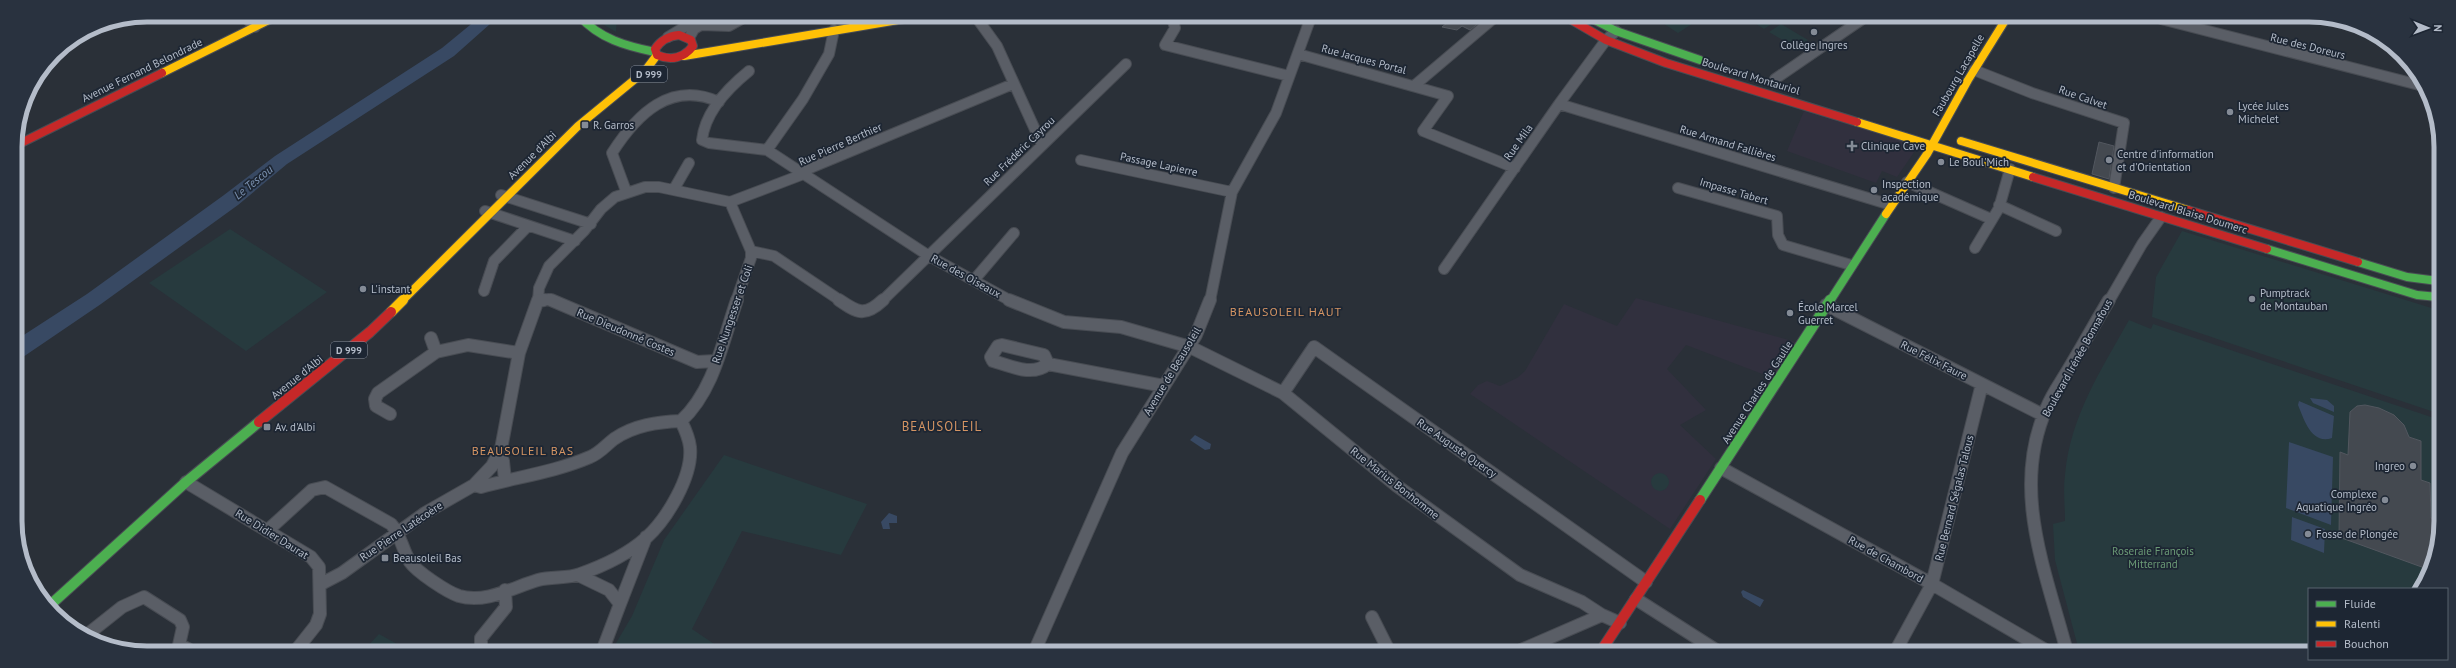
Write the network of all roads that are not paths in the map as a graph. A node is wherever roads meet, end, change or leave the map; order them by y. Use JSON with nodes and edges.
{"nodes":[{"id":1,"x":250,"y":22,"type":"edge"},
{"id":2,"x":265,"y":22,"type":"edge"},
{"id":3,"x":585,"y":22,"type":"edge"},
{"id":4,"x":688,"y":22,"type":"edge"},
{"id":5,"x":736,"y":22,"type":"edge"},
{"id":6,"x":884,"y":22,"type":"edge"},
{"id":7,"x":980,"y":22,"type":"edge"},
{"id":8,"x":1174,"y":22,"type":"edge"},
{"id":9,"x":1309,"y":22,"type":"edge"},
{"id":10,"x":1489,"y":22,"type":"edge"},
{"id":11,"x":1575,"y":22,"type":"edge"},
{"id":12,"x":1599,"y":22,"type":"edge"},
{"id":13,"x":1858,"y":22,"type":"edge"},
{"id":14,"x":2004,"y":22,"type":"edge"},
{"id":15,"x":2172,"y":22,"type":"edge"},
{"id":16,"x":702,"y":25,"type":"junction"},
{"id":17,"x":686,"y":26,"type":"junction"},
{"id":18,"x":255,"y":27,"type":"junction"},
{"id":19,"x":834,"y":30,"type":"junction"},
{"id":20,"x":1616,"y":31,"type":"junction"},
{"id":21,"x":606,"y":37,"type":"junction"},
{"id":22,"x":665,"y":39,"type":"junction"},
{"id":23,"x":690,"y":39,"type":"junction"},
{"id":24,"x":1606,"y":40,"type":"junction"},
{"id":25,"x":734,"y":46,"type":"junction"},
{"id":26,"x":656,"y":54,"type":"junction"},
{"id":27,"x":1298,"y":54,"type":"junction"},
{"id":28,"x":679,"y":57,"type":"junction"},
{"id":29,"x":1706,"y":62,"type":"dead end"},
{"id":30,"x":1126,"y":64,"type":"dead end"},
{"id":31,"x":1974,"y":70,"type":"junction"},
{"id":32,"x":749,"y":71,"type":"dead end"},
{"id":33,"x":1290,"y":76,"type":"junction"},
{"id":34,"x":1762,"y":80,"type":"dead end"},
{"id":35,"x":1013,"y":84,"type":"junction"},
{"id":36,"x":1777,"y":84,"type":"joint"},
{"id":37,"x":1415,"y":85,"type":"junction"},
{"id":38,"x":2418,"y":86,"type":"edge"},
{"id":39,"x":623,"y":90,"type":"junction"},
{"id":40,"x":720,"y":102,"type":"junction"},
{"id":41,"x":1559,"y":104,"type":"junction"},
{"id":42,"x":1941,"y":135,"type":"junction"},
{"id":43,"x":22,"y":143,"type":"edge"},
{"id":44,"x":1042,"y":145,"type":"junction"},
{"id":45,"x":1933,"y":145,"type":"junction"},
{"id":46,"x":767,"y":150,"type":"junction"},
{"id":47,"x":1081,"y":160,"type":"dead end"},
{"id":48,"x":689,"y":163,"type":"dead end"},
{"id":49,"x":1515,"y":168,"type":"junction"},
{"id":50,"x":2010,"y":170,"type":"junction"},
{"id":51,"x":801,"y":175,"type":"junction"},
{"id":52,"x":1907,"y":182,"type":"junction"},
{"id":53,"x":1678,"y":188,"type":"dead end"},
{"id":54,"x":2114,"y":188,"type":"junction"},
{"id":55,"x":674,"y":189,"type":"junction"},
{"id":56,"x":626,"y":191,"type":"junction"},
{"id":57,"x":1232,"y":192,"type":"junction"},
{"id":58,"x":504,"y":196,"type":"junction"},
{"id":59,"x":730,"y":202,"type":"junction"},
{"id":60,"x":1891,"y":205,"type":"junction"},
{"id":61,"x":1999,"y":205,"type":"junction"},
{"id":62,"x":488,"y":212,"type":"junction"},
{"id":63,"x":2161,"y":216,"type":"junction"},
{"id":64,"x":1990,"y":218,"type":"junction"},
{"id":65,"x":591,"y":224,"type":"junction"},
{"id":66,"x":528,"y":226,"type":"junction"},
{"id":67,"x":2056,"y":231,"type":"dead end"},
{"id":68,"x":1014,"y":233,"type":"dead end"},
{"id":69,"x":575,"y":241,"type":"junction"},
{"id":70,"x":1975,"y":248,"type":"dead end"},
{"id":71,"x":751,"y":251,"type":"junction"},
{"id":72,"x":929,"y":256,"type":"junction"},
{"id":73,"x":1851,"y":265,"type":"junction"},
{"id":74,"x":1444,"y":269,"type":"dead end"},
{"id":75,"x":974,"y":280,"type":"junction"},
{"id":76,"x":2434,"y":280,"type":"edge"},
{"id":77,"x":484,"y":290,"type":"dead end"},
{"id":78,"x":2434,"y":296,"type":"edge"},
{"id":79,"x":538,"y":301,"type":"junction"},
{"id":80,"x":1826,"y":305,"type":"junction"},
{"id":81,"x":431,"y":338,"type":"dead end"},
{"id":82,"x":1190,"y":347,"type":"junction"},
{"id":83,"x":436,"y":352,"type":"junction"},
{"id":84,"x":519,"y":353,"type":"junction"},
{"id":85,"x":716,"y":361,"type":"junction"},
{"id":86,"x":1048,"y":364,"type":"dead end"},
{"id":87,"x":1982,"y":384,"type":"junction"},
{"id":88,"x":1164,"y":386,"type":"junction"},
{"id":89,"x":1282,"y":393,"type":"junction"},
{"id":90,"x":390,"y":414,"type":"dead end"},
{"id":91,"x":2043,"y":415,"type":"junction"},
{"id":92,"x":681,"y":421,"type":"junction"},
{"id":93,"x":497,"y":459,"type":"junction"},
{"id":94,"x":1721,"y":468,"type":"junction"},
{"id":95,"x":505,"y":480,"type":"junction"},
{"id":96,"x":186,"y":482,"type":"junction"},
{"id":97,"x":474,"y":485,"type":"junction"},
{"id":98,"x":268,"y":531,"type":"junction"},
{"id":99,"x":398,"y":533,"type":"junction"},
{"id":100,"x":646,"y":537,"type":"junction"},
{"id":101,"x":578,"y":575,"type":"junction"},
{"id":102,"x":1646,"y":582,"type":"junction"},
{"id":103,"x":321,"y":584,"type":"junction"},
{"id":104,"x":1932,"y":584,"type":"junction"},
{"id":105,"x":505,"y":590,"type":"junction"},
{"id":106,"x":1636,"y":599,"type":"junction"},
{"id":107,"x":53,"y":602,"type":"edge"},
{"id":108,"x":620,"y":604,"type":"junction"},
{"id":109,"x":1602,"y":615,"type":"junction"},
{"id":110,"x":1372,"y":617,"type":"dead end"},
{"id":111,"x":1620,"y":623,"type":"junction"},
{"id":112,"x":90,"y":632,"type":"edge"},
{"id":113,"x":182,"y":646,"type":"edge"},
{"id":114,"x":299,"y":646,"type":"edge"},
{"id":115,"x":481,"y":646,"type":"edge"},
{"id":116,"x":605,"y":646,"type":"edge"},
{"id":117,"x":1037,"y":646,"type":"edge"},
{"id":118,"x":1386,"y":646,"type":"edge"},
{"id":119,"x":1531,"y":646,"type":"edge"},
{"id":120,"x":1604,"y":646,"type":"edge"},
{"id":121,"x":1710,"y":646,"type":"edge"},
{"id":122,"x":1898,"y":646,"type":"edge"},
{"id":123,"x":2039,"y":646,"type":"edge"},
{"id":124,"x":2065,"y":646,"type":"edge"}],
"edges":[{"from":1,"to":18,"type":"street"},
{"from":2,"to":18,"type":"main road","name":"Avenue Fernand Belondrade"},
{"from":3,"to":21,"type":"main road"},
{"from":4,"to":17,"type":"street"},
{"from":5,"to":16,"type":"street"},
{"from":6,"to":19,"type":"main road","number":"D 999"},
{"from":7,"to":35,"type":"street"},
{"from":8,"to":33,"type":"street"},
{"from":9,"to":27,"type":"street","name":"Avenue de Beausoleil"},
{"from":10,"to":37,"type":"street","name":"Rue Jacques Portal"},
{"from":11,"to":24,"type":"main road","name":"Boulevard Montauriol"},
{"from":12,"to":20,"type":"main road","name":"Boulevard Montauriol"},
{"from":13,"to":36,"type":"street"},
{"from":14,"to":31,"type":"main road","name":"Faubourg Lacapelle"},
{"from":15,"to":38,"type":"street","name":"Rue des Doreurs"},
{"from":16,"to":17,"type":"street"},
{"from":16,"to":23,"type":"street"},
{"from":17,"to":22,"type":"street"},
{"from":18,"to":43,"type":"main road","name":"Avenue Fernand Belondrade"},
{"from":19,"to":25,"type":"main road","number":"D 999"},
{"from":19,"to":46,"type":"street"},
{"from":20,"to":24,"type":"street","name":"Rue Mila"},
{"from":20,"to":29,"type":"main road","name":"Boulevard Montauriol"},
{"from":21,"to":22,"type":"main road"},
{"from":21,"to":26,"type":"main road"},
{"from":22,"to":23,"type":"main road"},
{"from":22,"to":26,"type":"main road","name":"Avenue d'Albi"},
{"from":23,"to":25,"type":"main road","number":"D 999"},
{"from":23,"to":28,"type":"main road"},
{"from":24,"to":41,"type":"street","name":"Rue Mila"},
{"from":24,"to":45,"type":"main road","name":"Boulevard Montauriol"},
{"from":25,"to":28,"type":"main road","number":"D 999"},
{"from":26,"to":28,"type":"main road"},
{"from":26,"to":39,"type":"main road","name":"Avenue d'Albi","number":"D 999"},
{"from":27,"to":33,"type":"street","name":"Avenue de Beausoleil"},
{"from":27,"to":37,"type":"street","name":"Rue Jacques Portal"},
{"from":28,"to":39,"type":"main road","name":"Avenue d'Albi","number":"D 999"},
{"from":30,"to":44,"type":"street","name":"Rue Frédéric Cayrou"},
{"from":31,"to":42,"type":"main road","name":"Faubourg Lacapelle"},
{"from":31,"to":54,"type":"street","name":"Rue Calvet"},
{"from":32,"to":40,"type":"street"},
{"from":33,"to":57,"type":"street","name":"Avenue de Beausoleil"},
{"from":34,"to":36,"type":"main road","name":"Boulevard Montauriol"},
{"from":35,"to":44,"type":"street"},
{"from":35,"to":51,"type":"street","name":"Rue Pierre Berthier"},
{"from":37,"to":49,"type":"street"},
{"from":39,"to":58,"type":"main road","name":"Avenue d'Albi","number":"D 999"},
{"from":40,"to":46,"type":"street"},
{"from":40,"to":56,"type":"street"},
{"from":41,"to":49,"type":"street","name":"Rue Mila"},
{"from":41,"to":60,"type":"street","name":"Rue Armand Fallières"},
{"from":42,"to":45,"type":"main road","name":"Faubourg Lacapelle"},
{"from":42,"to":54,"type":"main road","name":"Boulevard Blaise Doumerc"},
{"from":44,"to":72,"type":"street","name":"Rue Frédéric Cayrou"},
{"from":45,"to":50,"type":"main road","name":"Boulevard Blaise Doumerc"},
{"from":45,"to":52,"type":"main road","name":"Avenue Charles de Gaulle"},
{"from":46,"to":51,"type":"street","name":"Rue des Oiseaux"},
{"from":47,"to":57,"type":"street","name":"Passage Lapierre"},
{"from":48,"to":55,"type":"street"},
{"from":49,"to":74,"type":"street","name":"Rue Mila"},
{"from":50,"to":61,"type":"street"},
{"from":50,"to":63,"type":"main road","name":"Boulevard Blaise Doumerc"},
{"from":51,"to":59,"type":"street","name":"Rue Pierre Berthier"},
{"from":51,"to":72,"type":"street","name":"Rue des Oiseaux"},
{"from":52,"to":60,"type":"main road","name":"Avenue Charles de Gaulle"},
{"from":52,"to":64,"type":"street"},
{"from":53,"to":73,"type":"street","name":"Impasse Tabert"},
{"from":54,"to":76,"type":"main road","name":"Boulevard Blaise Doumerc"},
{"from":55,"to":56,"type":"street","name":"Rue Pierre Latécoère"},
{"from":55,"to":59,"type":"street"},
{"from":56,"to":65,"type":"street","name":"Rue Pierre Latécoère"},
{"from":57,"to":82,"type":"street","name":"Avenue de Beausoleil"},
{"from":58,"to":62,"type":"main road","name":"Avenue d'Albi","number":"D 999"},
{"from":58,"to":65,"type":"street"},
{"from":59,"to":71,"type":"street","name":"Rue Nungesser et Coli"},
{"from":60,"to":73,"type":"main road","name":"Avenue Charles de Gaulle"},
{"from":61,"to":64,"type":"street"},
{"from":61,"to":67,"type":"street"},
{"from":62,"to":66,"type":"street"},
{"from":62,"to":96,"type":"main road","name":"Avenue d'Albi","number":"D 999"},
{"from":63,"to":78,"type":"main road","name":"Boulevard Blaise Doumerc"},
{"from":63,"to":91,"type":"street","name":"Boulevard Irénée Bonnafous"},
{"from":64,"to":70,"type":"street"},
{"from":65,"to":69,"type":"street","name":"Rue Pierre Latécoère"},
{"from":66,"to":69,"type":"street"},
{"from":66,"to":77,"type":"street"},
{"from":68,"to":75,"type":"street"},
{"from":69,"to":79,"type":"street","name":"Rue Pierre Latécoère"},
{"from":71,"to":72,"type":"street","name":"Rue Frédéric Cayrou"},
{"from":71,"to":85,"type":"street","name":"Rue Nungesser et Coli"},
{"from":72,"to":75,"type":"street","name":"Rue des Oiseaux"},
{"from":73,"to":80,"type":"main road","name":"Avenue Charles de Gaulle"},
{"from":75,"to":82,"type":"street","name":"Rue des Oiseaux"},
{"from":79,"to":84,"type":"street","name":"Rue Pierre Latécoère"},
{"from":79,"to":85,"type":"street","name":"Rue Dieudonné Costes"},
{"from":80,"to":87,"type":"street","name":"Rue Félix Faure"},
{"from":80,"to":94,"type":"main road","name":"Avenue Charles de Gaulle"},
{"from":81,"to":83,"type":"street"},
{"from":82,"to":88,"type":"street","name":"Avenue de Beausoleil"},
{"from":82,"to":89,"type":"street","name":"Rue Marius Bonhomme"},
{"from":83,"to":84,"type":"street"},
{"from":83,"to":90,"type":"street"},
{"from":84,"to":93,"type":"street","name":"Rue Pierre Latécoère"},
{"from":85,"to":92,"type":"street","name":"Rue Nungesser et Coli"},
{"from":86,"to":88,"type":"street"},
{"from":87,"to":91,"type":"street","name":"Rue Félix Faure"},
{"from":87,"to":104,"type":"street","name":"Rue Bernard Ségalas Talous"},
{"from":88,"to":117,"type":"street","name":"Avenue de Beausoleil"},
{"from":89,"to":102,"type":"street","name":"Rue Auguste Quercy"},
{"from":89,"to":109,"type":"street","name":"Rue Marius Bonhomme"},
{"from":91,"to":124,"type":"street","name":"Boulevard Irénée Bonnafous"},
{"from":92,"to":95,"type":"street"},
{"from":92,"to":100,"type":"street"},
{"from":93,"to":95,"type":"street"},
{"from":93,"to":97,"type":"street","name":"Rue Pierre Latécoère"},
{"from":94,"to":102,"type":"main road","name":"Avenue Charles de Gaulle"},
{"from":94,"to":104,"type":"street","name":"Rue de Chambord"},
{"from":95,"to":97,"type":"street"},
{"from":96,"to":98,"type":"street","name":"Rue Didier Daurat"},
{"from":96,"to":107,"type":"main road","name":"Avenue d'Albi","number":"D 999"},
{"from":97,"to":99,"type":"street","name":"Rue Pierre Latécoère"},
{"from":98,"to":99,"type":"street"},
{"from":98,"to":103,"type":"street","name":"Rue Didier Daurat"},
{"from":99,"to":103,"type":"street","name":"Rue Pierre Latécoère"},
{"from":99,"to":105,"type":"street"},
{"from":100,"to":101,"type":"street"},
{"from":100,"to":108,"type":"street"},
{"from":101,"to":105,"type":"street"},
{"from":101,"to":108,"type":"street"},
{"from":102,"to":106,"type":"main road","name":"Avenue Charles de Gaulle"},
{"from":103,"to":114,"type":"street","name":"Rue Didier Daurat"},
{"from":104,"to":122,"type":"street","name":"Rue Bernard Ségalas Talous"},
{"from":104,"to":123,"type":"street","name":"Rue de Chambord"},
{"from":105,"to":115,"type":"street"},
{"from":106,"to":111,"type":"main road","name":"Avenue Charles de Gaulle"},
{"from":106,"to":121,"type":"street"},
{"from":108,"to":116,"type":"street"},
{"from":109,"to":111,"type":"street","name":"Rue Marius Bonhomme"},
{"from":109,"to":119,"type":"street"},
{"from":110,"to":118,"type":"street"},
{"from":111,"to":120,"type":"main road","name":"Avenue Charles de Gaulle"},
{"from":112,"to":113,"type":"street"}]}
